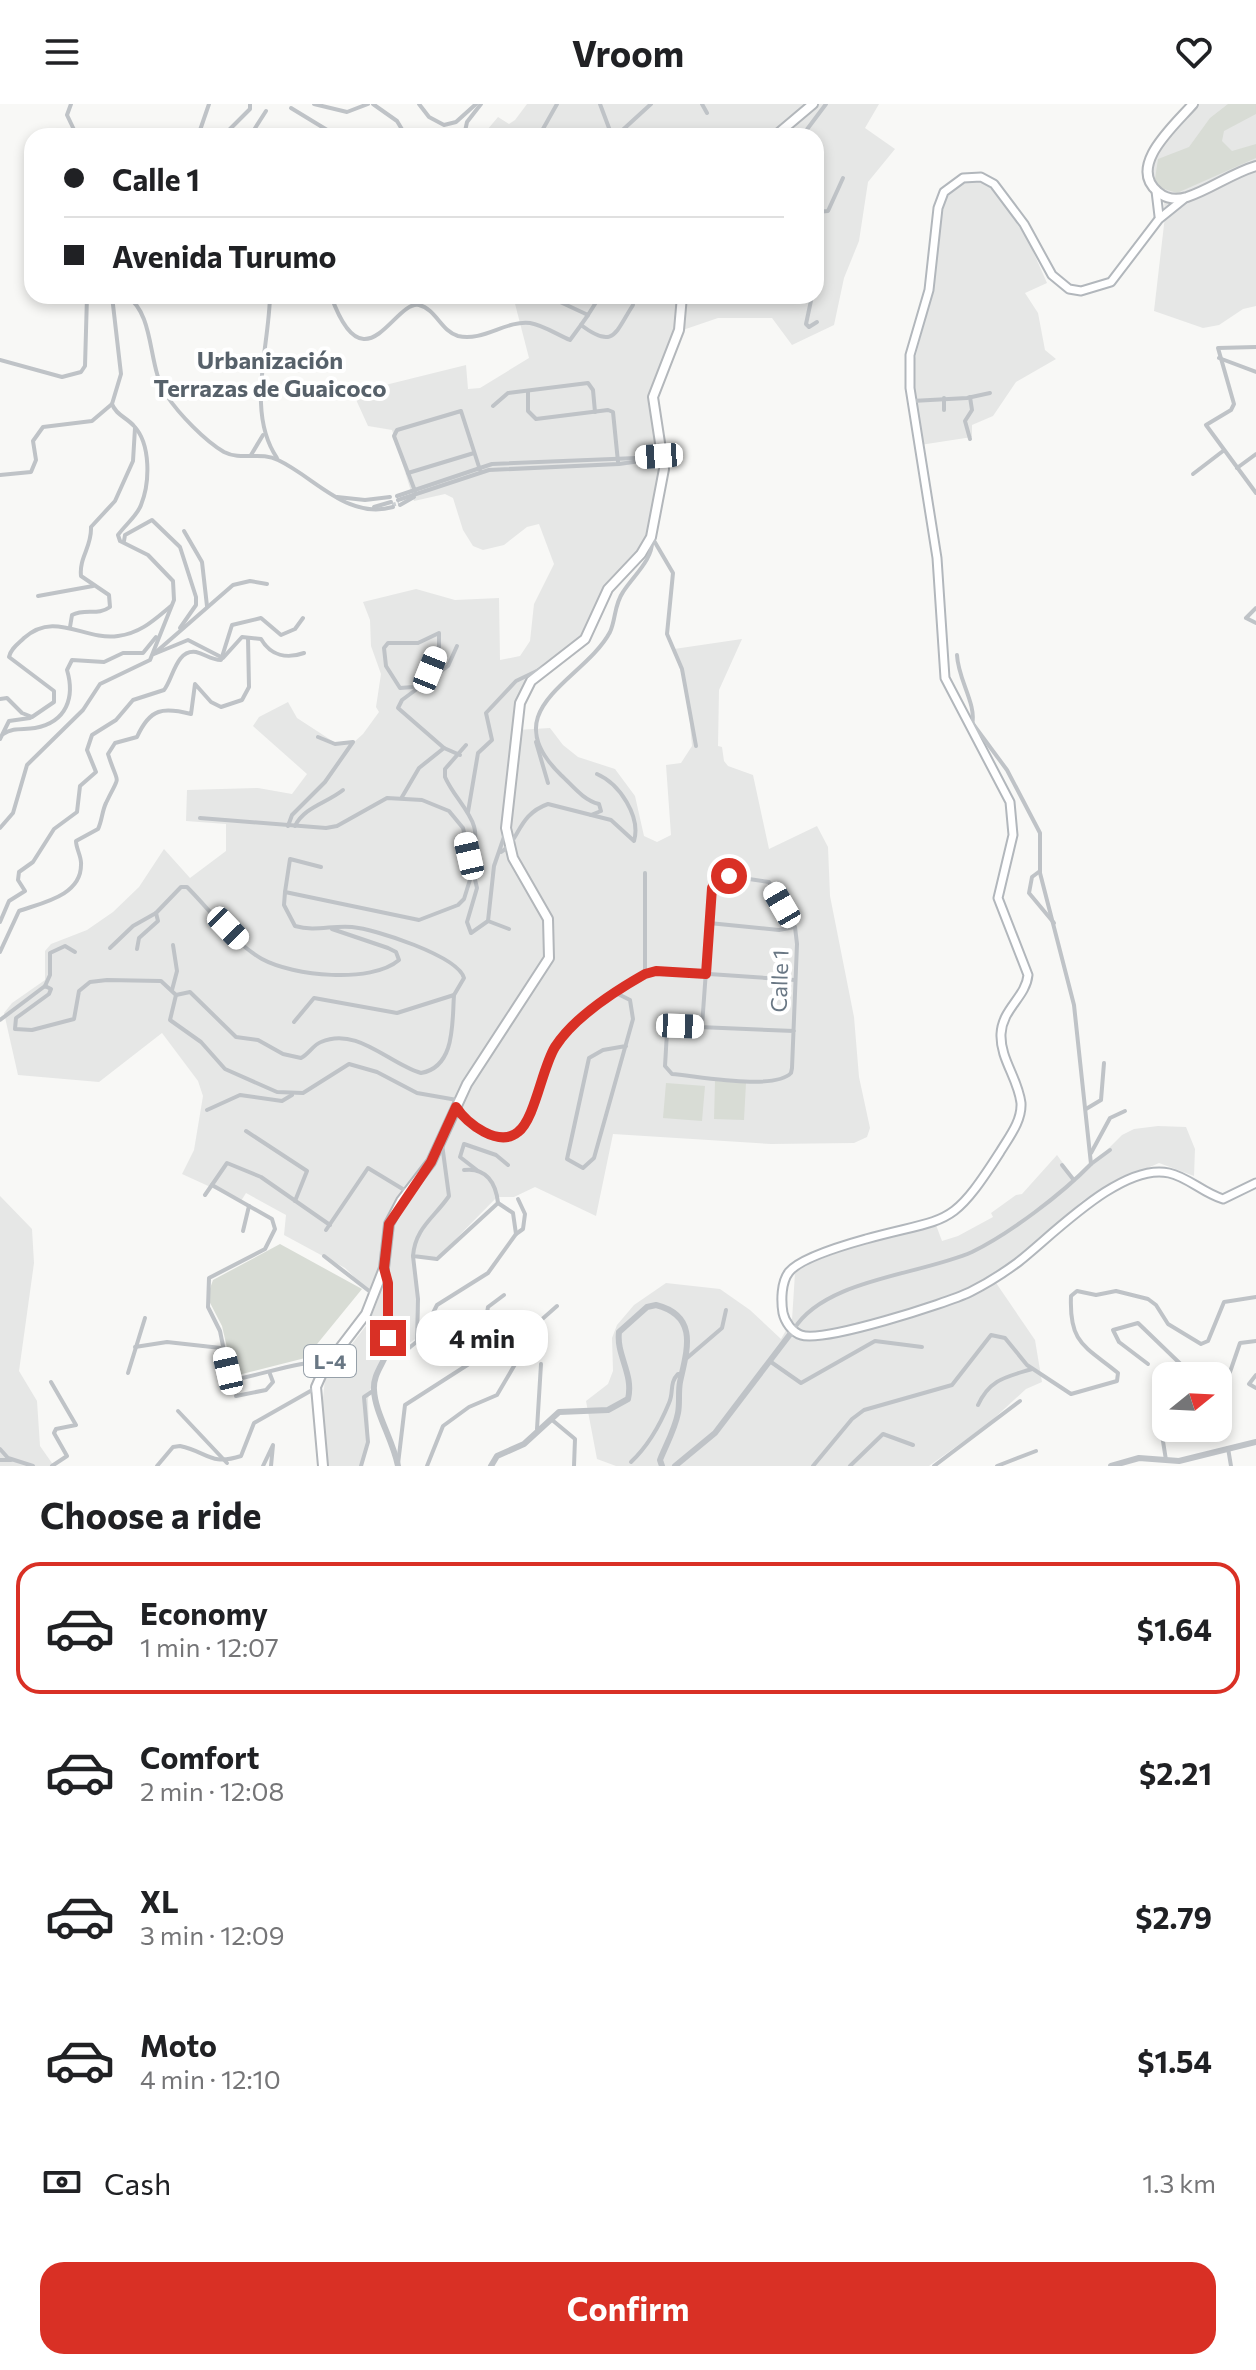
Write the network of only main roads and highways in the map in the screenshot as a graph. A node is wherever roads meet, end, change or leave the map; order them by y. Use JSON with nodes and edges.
{"nodes":[{"id":1,"x":813,"y":104,"type":"edge"},
{"id":2,"x":1193,"y":104,"type":"edge"},
{"id":3,"x":784,"y":128,"type":"edge"},
{"id":4,"x":1256,"y":166,"type":"edge"},
{"id":5,"x":1156,"y":191,"type":"junction"},
{"id":6,"x":1187,"y":197,"type":"junction"},
{"id":7,"x":1159,"y":219,"type":"junction"},
{"id":8,"x":681,"y":304,"type":"edge"},
{"id":9,"x":1256,"y":1183,"type":"edge"},
{"id":10,"x":323,"y":1466,"type":"edge"}],
"edges":[{"from":1,"to":3,"type":"main road"},
{"from":2,"to":5,"type":"main road"},
{"from":4,"to":6,"type":"main road"},
{"from":5,"to":6,"type":"main road"},
{"from":5,"to":7,"type":"main road"},
{"from":6,"to":7,"type":"main road"},
{"from":7,"to":9,"type":"main road"},
{"from":8,"to":10,"type":"main road","number":"L-4"}]}
